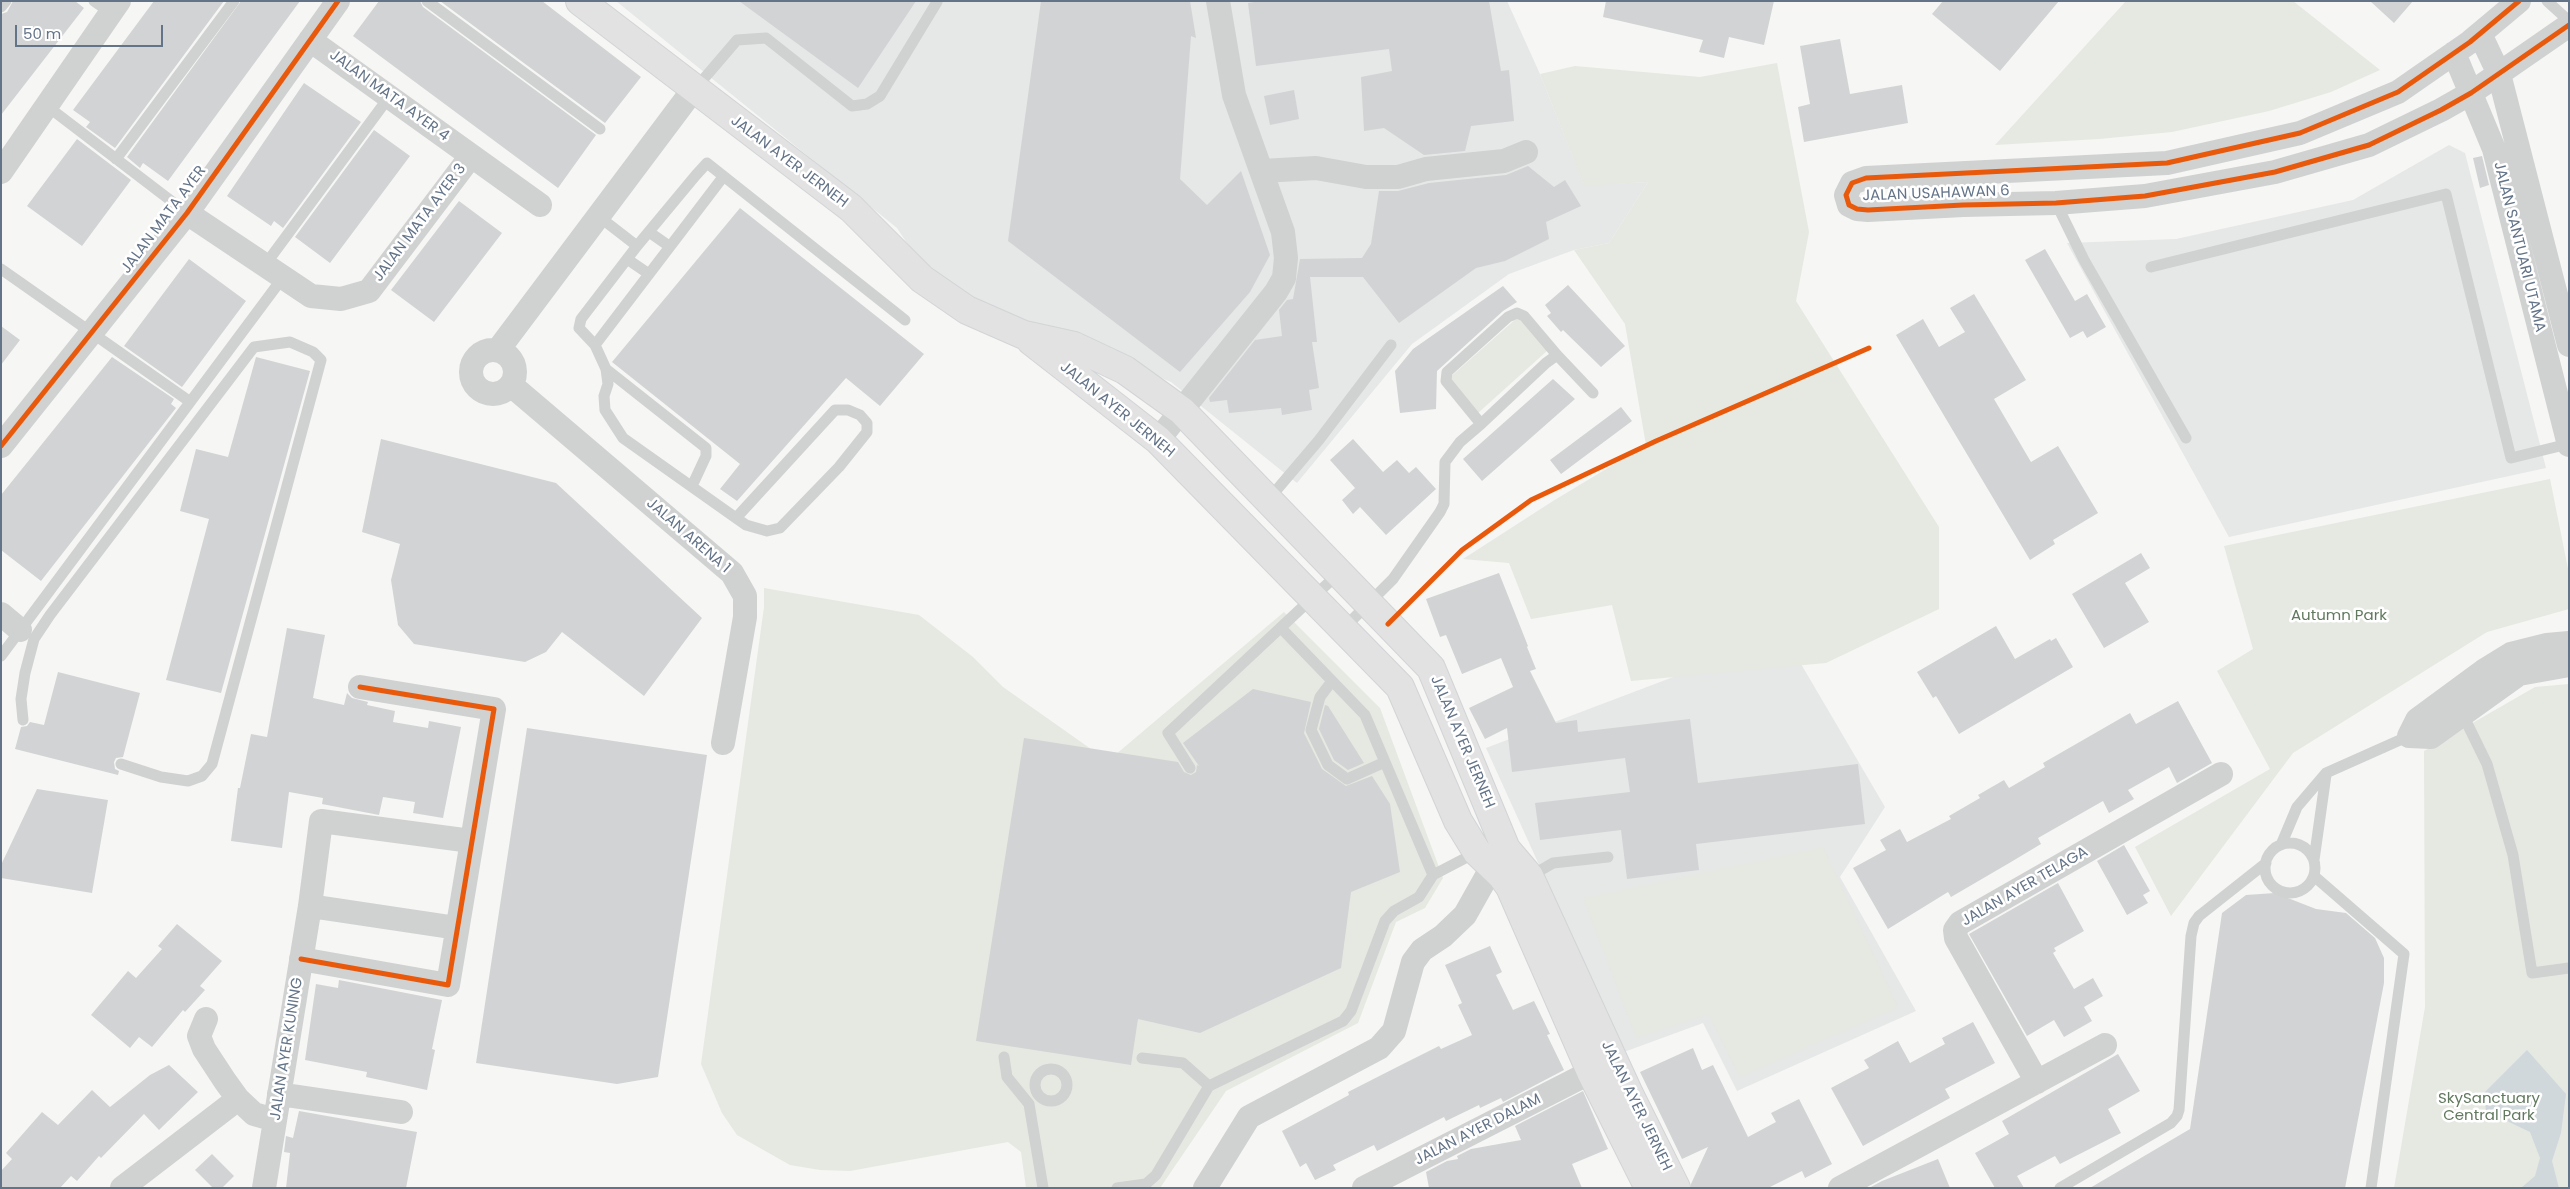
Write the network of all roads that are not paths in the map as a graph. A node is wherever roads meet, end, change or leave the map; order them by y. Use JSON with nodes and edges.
{"nodes":[{"id":1,"x":6,"y":1,"type":"edge"},
{"id":2,"x":234,"y":1,"type":"edge"},
{"id":3,"x":338,"y":1,"type":"edge"},
{"id":4,"x":427,"y":1,"type":"edge"},
{"id":5,"x":580,"y":1,"type":"edge"},
{"id":6,"x":1218,"y":1,"type":"edge"},
{"id":7,"x":2519,"y":1,"type":"edge"},
{"id":8,"x":2547,"y":1,"type":"edge"},
{"id":9,"x":937,"y":2,"type":"edge"},
{"id":10,"x":108,"y":5,"type":"edge"},
{"id":11,"x":1,"y":7,"type":"edge"},
{"id":12,"x":2569,"y":23,"type":"edge"},
{"id":13,"x":2480,"y":34,"type":"junction"},
{"id":14,"x":310,"y":40,"type":"junction"},
{"id":15,"x":2454,"y":53,"type":"junction"},
{"id":16,"x":2499,"y":74,"type":"junction"},
{"id":17,"x":694,"y":90,"type":"junction"},
{"id":18,"x":2470,"y":93,"type":"junction"},
{"id":19,"x":389,"y":97,"type":"junction"},
{"id":20,"x":47,"y":106,"type":"junction"},
{"id":21,"x":600,"y":129,"type":"dead end"},
{"id":22,"x":1526,"y":152,"type":"dead end"},
{"id":23,"x":471,"y":156,"type":"junction"},
{"id":24,"x":116,"y":159,"type":"junction"},
{"id":25,"x":1262,"y":171,"type":"junction"},
{"id":26,"x":1,"y":172,"type":"edge"},
{"id":27,"x":722,"y":177,"type":"junction"},
{"id":28,"x":2056,"y":203,"type":"junction"},
{"id":29,"x":540,"y":205,"type":"dead end"},
{"id":30,"x":187,"y":213,"type":"junction"},
{"id":31,"x":597,"y":216,"type":"junction"},
{"id":32,"x":649,"y":232,"type":"junction"},
{"id":33,"x":637,"y":246,"type":"junction"},
{"id":34,"x":670,"y":246,"type":"junction"},
{"id":35,"x":627,"y":259,"type":"junction"},
{"id":36,"x":2151,"y":267,"type":"dead end"},
{"id":37,"x":1,"y":269,"type":"edge"},
{"id":38,"x":275,"y":271,"type":"junction"},
{"id":39,"x":649,"y":274,"type":"junction"},
{"id":40,"x":905,"y":320,"type":"dead end"},
{"id":41,"x":91,"y":334,"type":"junction"},
{"id":42,"x":1024,"y":335,"type":"junction"},
{"id":43,"x":594,"y":345,"type":"junction"},
{"id":44,"x":1391,"y":345,"type":"dead end"},
{"id":45,"x":2569,"y":345,"type":"edge"},
{"id":46,"x":498,"y":350,"type":"junction"},
{"id":47,"x":1557,"y":355,"type":"junction"},
{"id":48,"x":606,"y":369,"type":"junction"},
{"id":49,"x":510,"y":385,"type":"junction"},
{"id":50,"x":1593,"y":393,"type":"dead end"},
{"id":51,"x":189,"y":401,"type":"junction"},
{"id":52,"x":1182,"y":411,"type":"junction"},
{"id":53,"x":1481,"y":424,"type":"junction"},
{"id":54,"x":2186,"y":438,"type":"dead end"},
{"id":55,"x":1158,"y":440,"type":"junction"},
{"id":56,"x":2569,"y":445,"type":"edge"},
{"id":57,"x":1,"y":446,"type":"edge"},
{"id":58,"x":692,"y":486,"type":"junction"},
{"id":59,"x":1268,"y":500,"type":"junction"},
{"id":60,"x":736,"y":518,"type":"junction"},
{"id":61,"x":1339,"y":574,"type":"junction"},
{"id":62,"x":1314,"y":597,"type":"junction"},
{"id":63,"x":1368,"y":604,"type":"junction"},
{"id":64,"x":1,"y":614,"type":"edge"},
{"id":65,"x":1281,"y":628,"type":"junction"},
{"id":66,"x":1344,"y":628,"type":"junction"},
{"id":67,"x":27,"y":634,"type":"junction"},
{"id":68,"x":2569,"y":643,"type":"edge"},
{"id":69,"x":1,"y":656,"type":"edge"},
{"id":70,"x":2569,"y":665,"type":"edge"},
{"id":71,"x":1332,"y":681,"type":"junction"},
{"id":72,"x":360,"y":687,"type":"dead end"},
{"id":73,"x":2457,"y":704,"type":"junction"},
{"id":74,"x":23,"y":720,"type":"dead end"},
{"id":75,"x":2409,"y":736,"type":"joint"},
{"id":76,"x":723,"y":743,"type":"dead end"},
{"id":77,"x":1385,"y":762,"type":"junction"},
{"id":78,"x":121,"y":764,"type":"dead end"},
{"id":79,"x":1190,"y":768,"type":"dead end"},
{"id":80,"x":2326,"y":773,"type":"junction"},
{"id":81,"x":2221,"y":774,"type":"dead end"},
{"id":82,"x":471,"y":841,"type":"junction"},
{"id":83,"x":2281,"y":845,"type":"junction"},
{"id":84,"x":1608,"y":857,"type":"dead end"},
{"id":85,"x":1485,"y":859,"type":"junction"},
{"id":86,"x":2314,"y":860,"type":"junction"},
{"id":87,"x":2266,"y":863,"type":"junction"},
{"id":88,"x":1433,"y":875,"type":"junction"},
{"id":89,"x":2314,"y":876,"type":"junction"},
{"id":90,"x":1520,"y":882,"type":"junction"},
{"id":91,"x":310,"y":906,"type":"junction"},
{"id":92,"x":457,"y":928,"type":"junction"},
{"id":93,"x":301,"y":959,"type":"junction"},
{"id":94,"x":2569,"y":968,"type":"edge"},
{"id":95,"x":206,"y":1019,"type":"dead end"},
{"id":96,"x":2105,"y":1045,"type":"dead end"},
{"id":97,"x":1004,"y":1058,"type":"dead end"},
{"id":98,"x":1142,"y":1058,"type":"dead end"},
{"id":99,"x":1591,"y":1072,"type":"junction"},
{"id":100,"x":2037,"y":1082,"type":"junction"},
{"id":101,"x":1209,"y":1086,"type":"junction"},
{"id":102,"x":279,"y":1094,"type":"junction"},
{"id":103,"x":1037,"y":1094,"type":"dead end"},
{"id":104,"x":238,"y":1099,"type":"junction"},
{"id":105,"x":1029,"y":1104,"type":"junction"},
{"id":106,"x":400,"y":1112,"type":"dead end"},
{"id":107,"x":275,"y":1120,"type":"junction"},
{"id":108,"x":1872,"y":1180,"type":"edge"},
{"id":109,"x":122,"y":1188,"type":"edge"},
{"id":110,"x":264,"y":1188,"type":"edge"},
{"id":111,"x":1043,"y":1188,"type":"edge"},
{"id":112,"x":1117,"y":1188,"type":"edge"},
{"id":113,"x":1205,"y":1188,"type":"edge"},
{"id":114,"x":1364,"y":1188,"type":"edge"},
{"id":115,"x":1649,"y":1188,"type":"edge"},
{"id":116,"x":1676,"y":1188,"type":"edge"},
{"id":117,"x":1840,"y":1188,"type":"edge"},
{"id":118,"x":2060,"y":1188,"type":"edge"},
{"id":119,"x":2371,"y":1188,"type":"edge"}],
"edges":[{"from":1,"to":11,"type":"lane"},
{"from":2,"to":24,"type":"lane"},
{"from":3,"to":14,"type":"street","name":"JALAN MATA AYER"},
{"from":4,"to":21,"type":"lane"},
{"from":5,"to":17,"type":"main road","name":"JALAN AYER JERNEH"},
{"from":6,"to":25,"type":"street"},
{"from":7,"to":13,"type":"street","name":"JALAN USAHAWAN 6"},
{"from":8,"to":12,"type":"lane"},
{"from":9,"to":17,"type":"lane"},
{"from":10,"to":20,"type":"street"},
{"from":12,"to":16,"type":"street","name":"JALAN USAHAWAN 6"},
{"from":13,"to":15,"type":"street","name":"JALAN USAHAWAN 6"},
{"from":13,"to":16,"type":"street","name":"JALAN SANTUARI UTAMA"},
{"from":14,"to":19,"type":"street","name":"JALAN MATA AYER 4"},
{"from":14,"to":30,"type":"street","name":"JALAN MATA AYER"},
{"from":15,"to":18,"type":"street","name":"JALAN SANTUARI UTAMA"},
{"from":15,"to":28,"type":"street","name":"JALAN USAHAWAN 6"},
{"from":16,"to":18,"type":"street","name":"JALAN USAHAWAN 6"},
{"from":16,"to":45,"type":"street","name":"JALAN SANTUARI UTAMA"},
{"from":17,"to":31,"type":"street"},
{"from":17,"to":42,"type":"main road","name":"JALAN AYER JERNEH"},
{"from":18,"to":28,"type":"street","name":"JALAN USAHAWAN 6"},
{"from":18,"to":56,"type":"street","name":"JALAN SANTUARI UTAMA"},
{"from":19,"to":23,"type":"street","name":"JALAN MATA AYER 4"},
{"from":19,"to":38,"type":"lane"},
{"from":20,"to":24,"type":"lane"},
{"from":20,"to":26,"type":"street"},
{"from":22,"to":25,"type":"street"},
{"from":23,"to":29,"type":"street","name":"JALAN MATA AYER 4"},
{"from":23,"to":38,"type":"street","name":"JALAN MATA AYER 3"},
{"from":24,"to":30,"type":"lane"},
{"from":25,"to":52,"type":"street"},
{"from":27,"to":32,"type":"lane"},
{"from":27,"to":34,"type":"lane"},
{"from":27,"to":40,"type":"lane"},
{"from":28,"to":54,"type":"lane"},
{"from":30,"to":38,"type":"street","name":"JALAN MATA AYER 3"},
{"from":30,"to":41,"type":"street","name":"JALAN MATA AYER"},
{"from":31,"to":33,"type":"lane"},
{"from":31,"to":46,"type":"street"},
{"from":32,"to":33,"type":"lane"},
{"from":32,"to":34,"type":"lane"},
{"from":33,"to":35,"type":"lane"},
{"from":34,"to":39,"type":"lane"},
{"from":35,"to":39,"type":"lane"},
{"from":35,"to":43,"type":"lane"},
{"from":36,"to":56,"type":"lane"},
{"from":37,"to":41,"type":"lane"},
{"from":38,"to":51,"type":"lane"},
{"from":39,"to":43,"type":"lane"},
{"from":41,"to":51,"type":"lane"},
{"from":41,"to":57,"type":"street","name":"JALAN MATA AYER"},
{"from":42,"to":52,"type":"main road","name":"JALAN AYER JERNEH"},
{"from":42,"to":55,"type":"main road","name":"JALAN AYER JERNEH"},
{"from":43,"to":48,"type":"lane"},
{"from":44,"to":59,"type":"lane"},
{"from":46,"to":49,"type":"street"},
{"from":46,"to":49,"type":"street"},
{"from":47,"to":50,"type":"lane"},
{"from":47,"to":53,"type":"lane"},
{"from":47,"to":53,"type":"lane"},
{"from":48,"to":58,"type":"lane"},
{"from":48,"to":58,"type":"lane"},
{"from":49,"to":76,"type":"street","name":"JALAN ARENA 1"},
{"from":51,"to":67,"type":"lane"},
{"from":52,"to":55,"type":"street"},
{"from":52,"to":59,"type":"main road","name":"JALAN AYER JERNEH"},
{"from":53,"to":63,"type":"lane"},
{"from":55,"to":62,"type":"main road","name":"JALAN AYER JERNEH"},
{"from":58,"to":60,"type":"lane"},
{"from":59,"to":61,"type":"main road","name":"JALAN AYER JERNEH"},
{"from":60,"to":60,"type":"lane"},
{"from":61,"to":62,"type":"lane"},
{"from":61,"to":63,"type":"main road","name":"JALAN AYER JERNEH"},
{"from":62,"to":65,"type":"lane"},
{"from":62,"to":66,"type":"main road","name":"JALAN AYER JERNEH"},
{"from":63,"to":66,"type":"lane"},
{"from":63,"to":90,"type":"main road","name":"JALAN AYER JERNEH"},
{"from":64,"to":67,"type":"street"},
{"from":65,"to":71,"type":"lane"},
{"from":65,"to":79,"type":"lane"},
{"from":66,"to":85,"type":"main road","name":"JALAN AYER JERNEH"},
{"from":67,"to":69,"type":"lane"},
{"from":67,"to":74,"type":"lane"},
{"from":67,"to":78,"type":"lane"},
{"from":68,"to":73,"type":"street"},
{"from":70,"to":73,"type":"street"},
{"from":71,"to":77,"type":"lane"},
{"from":71,"to":77,"type":"lane"},
{"from":72,"to":82,"type":"street"},
{"from":73,"to":75,"type":"street"},
{"from":73,"to":94,"type":"lane"},
{"from":75,"to":80,"type":"lane"},
{"from":77,"to":88,"type":"lane"},
{"from":80,"to":83,"type":"lane"},
{"from":80,"to":86,"type":"lane"},
{"from":81,"to":100,"type":"street","name":"JALAN AYER TELAGA"},
{"from":82,"to":91,"type":"street","name":"JALAN AYER KUNING"},
{"from":82,"to":92,"type":"street"},
{"from":83,"to":86,"type":"lane"},
{"from":83,"to":87,"type":"lane"},
{"from":84,"to":90,"type":"lane"},
{"from":85,"to":88,"type":"lane"},
{"from":85,"to":90,"type":"main road","name":"JALAN AYER JERNEH"},
{"from":85,"to":113,"type":"street"},
{"from":86,"to":89,"type":"lane"},
{"from":87,"to":89,"type":"lane"},
{"from":87,"to":118,"type":"lane"},
{"from":88,"to":101,"type":"lane"},
{"from":89,"to":119,"type":"lane"},
{"from":90,"to":99,"type":"main road","name":"JALAN AYER JERNEH"},
{"from":90,"to":116,"type":"main road","name":"JALAN AYER JERNEH"},
{"from":91,"to":92,"type":"street"},
{"from":91,"to":93,"type":"street","name":"JALAN AYER KUNING"},
{"from":92,"to":93,"type":"street"},
{"from":93,"to":102,"type":"street","name":"JALAN AYER KUNING"},
{"from":95,"to":104,"type":"street"},
{"from":96,"to":100,"type":"street"},
{"from":97,"to":105,"type":"lane"},
{"from":98,"to":101,"type":"lane"},
{"from":99,"to":114,"type":"street","name":"JALAN AYER DALAM"},
{"from":99,"to":115,"type":"main road","name":"JALAN AYER JERNEH"},
{"from":100,"to":108,"type":"street"},
{"from":101,"to":112,"type":"lane"},
{"from":102,"to":106,"type":"street"},
{"from":102,"to":107,"type":"street","name":"JALAN AYER KUNING"},
{"from":103,"to":105,"type":"lane"},
{"from":104,"to":107,"type":"street"},
{"from":104,"to":109,"type":"street"},
{"from":105,"to":111,"type":"lane"},
{"from":107,"to":110,"type":"street","name":"JALAN AYER KUNING"},
{"from":108,"to":117,"type":"street"}]}
